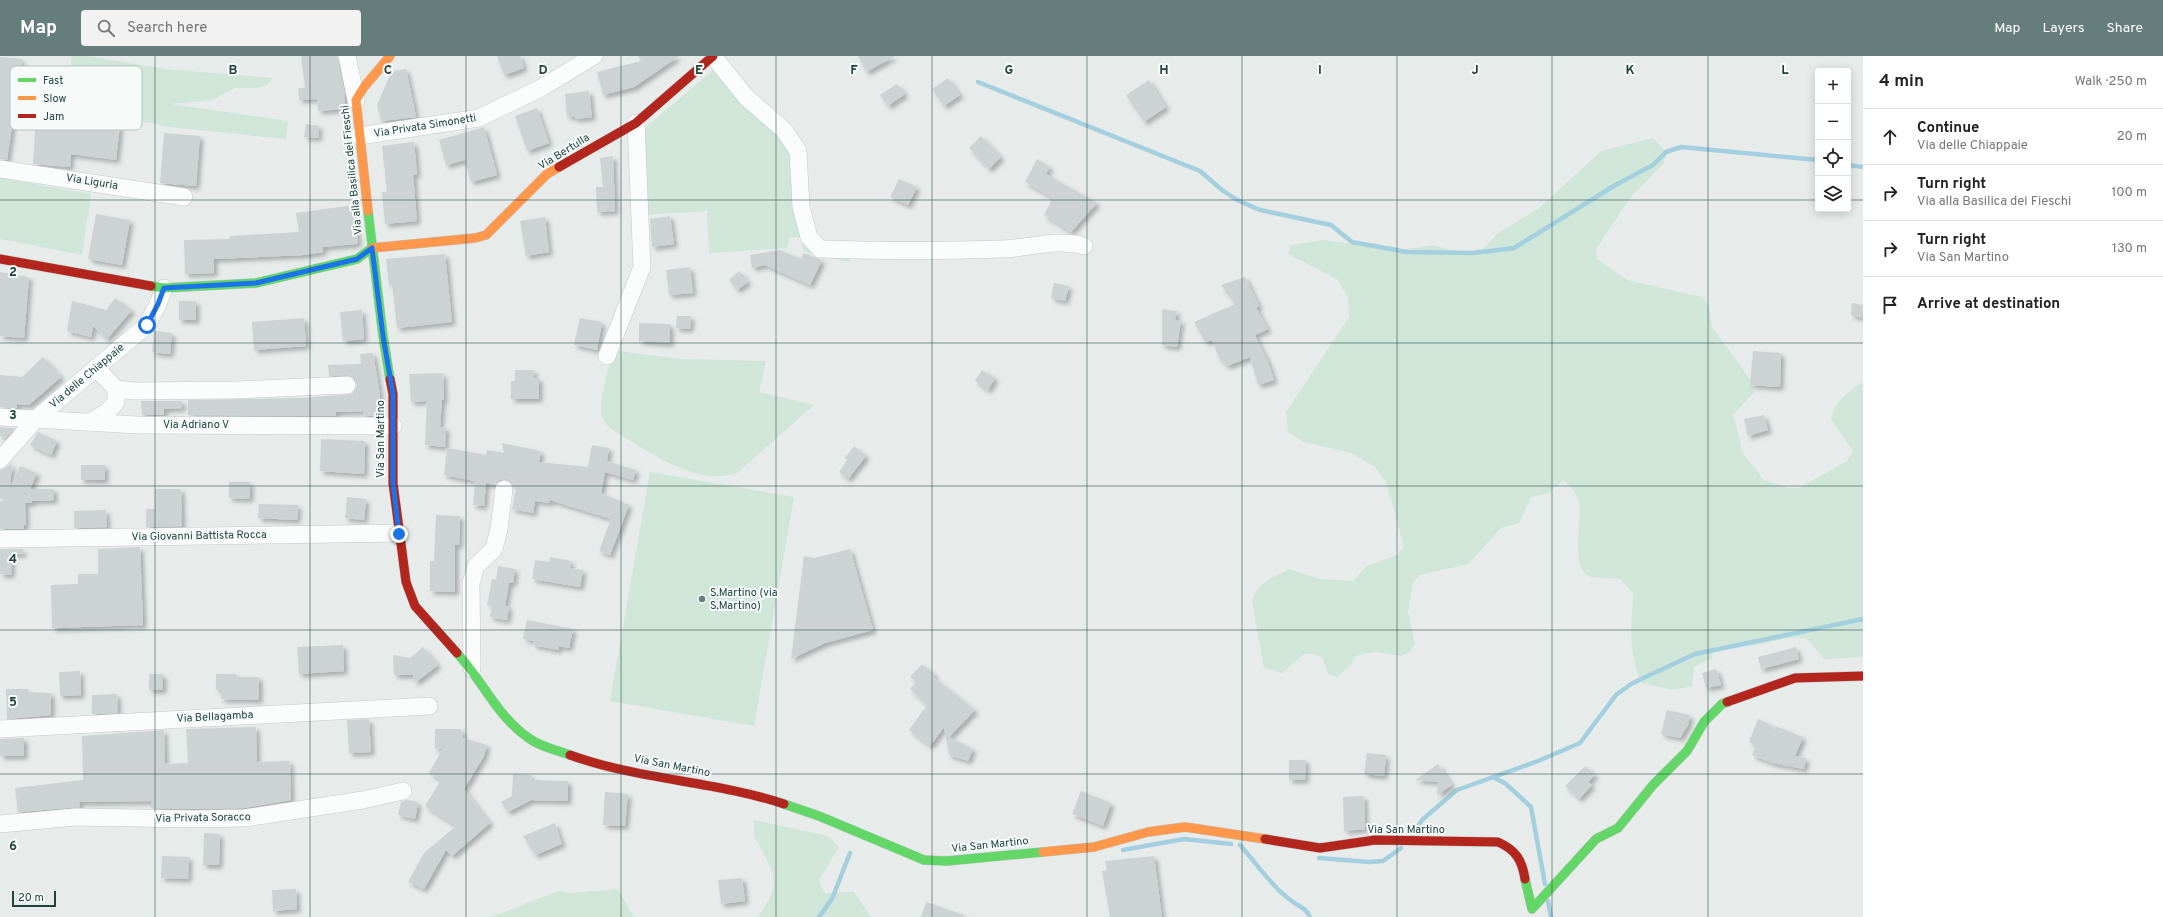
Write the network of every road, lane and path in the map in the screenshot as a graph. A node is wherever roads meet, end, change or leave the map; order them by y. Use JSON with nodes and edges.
{"nodes":[{"id":1,"x":347,"y":56,"type":"edge"},
{"id":2,"x":390,"y":56,"type":"edge"},
{"id":3,"x":594,"y":56,"type":"edge"},
{"id":4,"x":713,"y":56,"type":"edge"},
{"id":5,"x":356,"y":100,"type":"junction"},
{"id":6,"x":636,"y":123,"type":"junction"},
{"id":7,"x":359,"y":136,"type":"junction"},
{"id":8,"x":0,"y":169,"type":"edge"},
{"id":9,"x":184,"y":197,"type":"dead end"},
{"id":10,"x":1084,"y":246,"type":"dead end"},
{"id":11,"x":372,"y":248,"type":"junction"},
{"id":12,"x":0,"y":259,"type":"edge"},
{"id":13,"x":164,"y":288,"type":"junction"},
{"id":14,"x":607,"y":356,"type":"dead end"},
{"id":15,"x":97,"y":369,"type":"junction"},
{"id":16,"x":347,"y":385,"type":"dead end"},
{"id":17,"x":116,"y":388,"type":"junction"},
{"id":18,"x":0,"y":417,"type":"edge"},
{"id":19,"x":37,"y":418,"type":"junction"},
{"id":20,"x":90,"y":422,"type":"junction"},
{"id":21,"x":393,"y":426,"type":"junction"},
{"id":22,"x":0,"y":460,"type":"edge"},
{"id":23,"x":504,"y":489,"type":"dead end"},
{"id":24,"x":399,"y":534,"type":"junction"},
{"id":25,"x":0,"y":539,"type":"edge"},
{"id":26,"x":472,"y":669,"type":"junction"},
{"id":27,"x":1863,"y":676,"type":"edge"},
{"id":28,"x":429,"y":706,"type":"dead end"},
{"id":29,"x":0,"y":729,"type":"edge"},
{"id":30,"x":403,"y":791,"type":"dead end"},
{"id":31,"x":0,"y":824,"type":"edge"}],
"edges":[{"from":1,"to":5,"type":"street"},
{"from":2,"to":5,"type":"street","name":"Via alla Basilica dei Fieschi"},
{"from":3,"to":7,"type":"street","name":"Via Privata Simonetti"},
{"from":4,"to":6,"type":"street","name":"Via Bertulla"},
{"from":4,"to":10,"type":"street"},
{"from":5,"to":7,"type":"street","name":"Via alla Basilica dei Fieschi"},
{"from":6,"to":11,"type":"street","name":"Via Bertulla"},
{"from":6,"to":14,"type":"street"},
{"from":7,"to":11,"type":"street","name":"Via alla Basilica dei Fieschi"},
{"from":8,"to":9,"type":"street","name":"Via Liguria"},
{"from":11,"to":13,"type":"street","name":"Via alla Basilica dei Fieschi"},
{"from":11,"to":21,"type":"street","name":"Via San Martino"},
{"from":12,"to":13,"type":"street","name":"Via alla Basilica dei Fieschi"},
{"from":13,"to":15,"type":"street","name":"Via delle Chiappaie"},
{"from":15,"to":17,"type":"street"},
{"from":15,"to":19,"type":"street","name":"Via delle Chiappaie"},
{"from":16,"to":17,"type":"street"},
{"from":17,"to":20,"type":"street"},
{"from":18,"to":19,"type":"street","name":"Via Adriano V"},
{"from":19,"to":20,"type":"street","name":"Via Adriano V"},
{"from":19,"to":22,"type":"street","name":"Via delle Chiappaie"},
{"from":20,"to":21,"type":"street","name":"Via Adriano V"},
{"from":21,"to":24,"type":"street","name":"Via San Martino"},
{"from":23,"to":26,"type":"street"},
{"from":24,"to":25,"type":"street","name":"Via Giovanni Battista Rocca"},
{"from":24,"to":26,"type":"street","name":"Via San Martino"},
{"from":26,"to":27,"type":"street","name":"Via San Martino"},
{"from":28,"to":29,"type":"street","name":"Via Bellagamba"},
{"from":30,"to":31,"type":"street","name":"Via Privata Soracco"}]}
